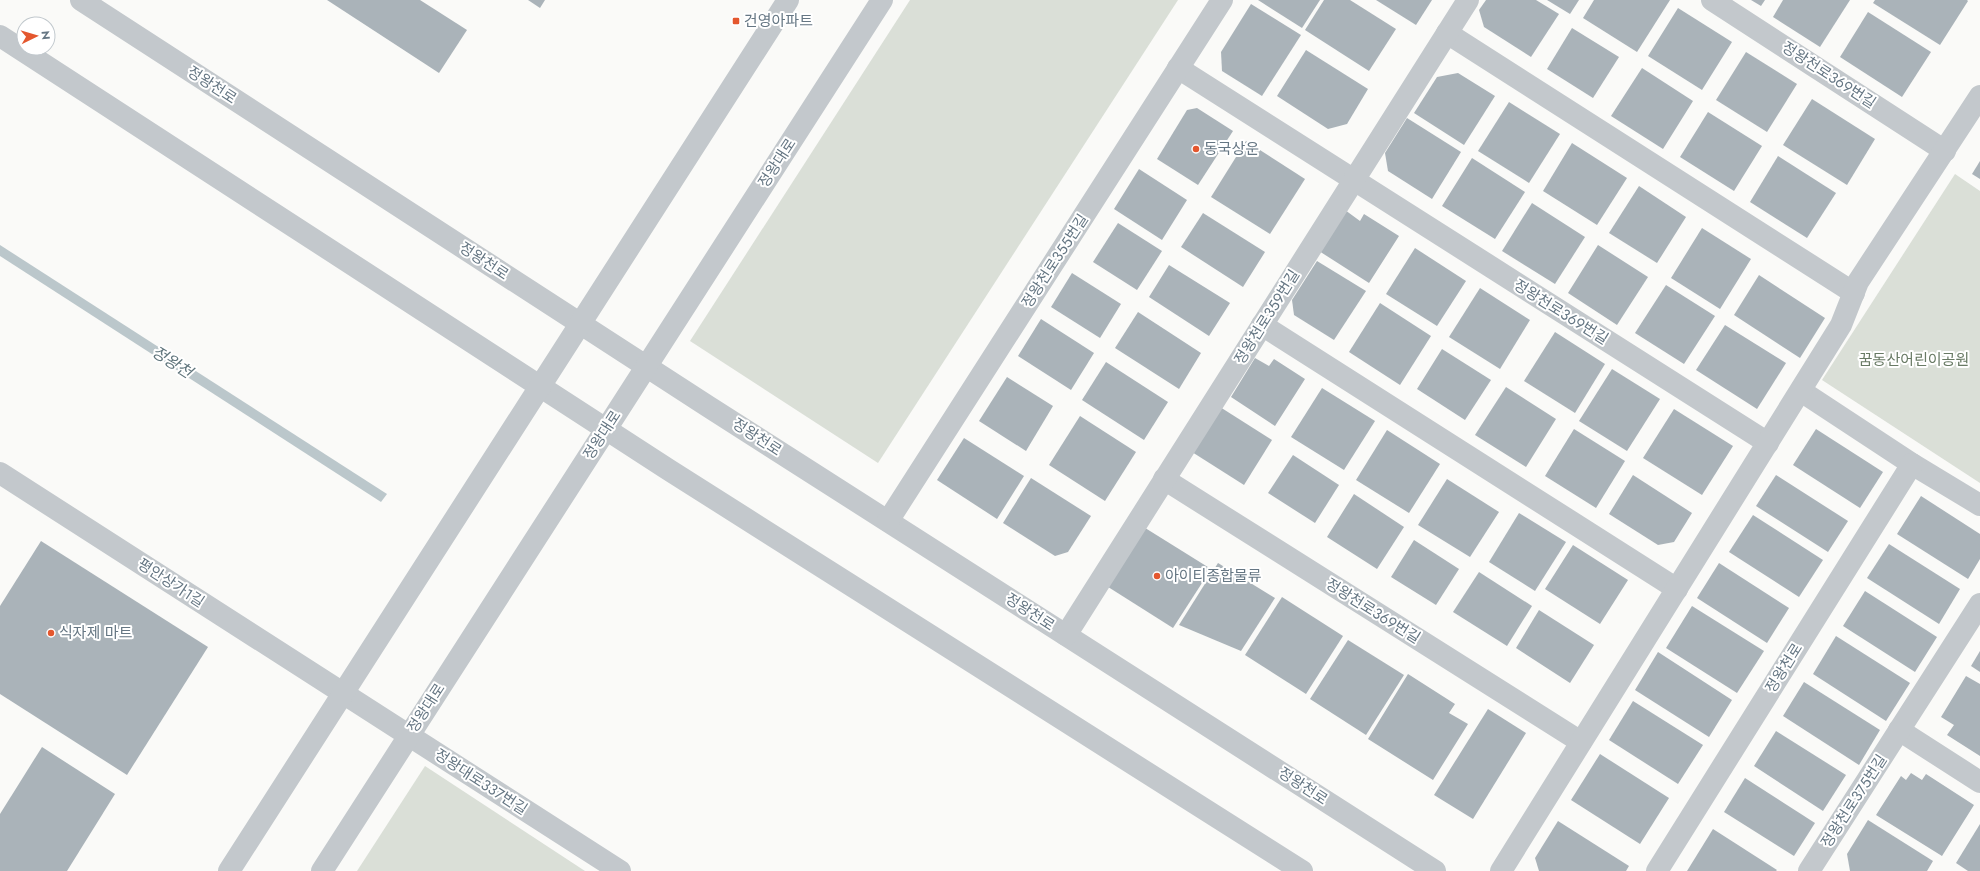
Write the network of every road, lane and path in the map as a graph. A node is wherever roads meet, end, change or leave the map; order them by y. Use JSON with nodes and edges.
{"nodes":[{"id":1,"x":81,"y":0,"type":"edge"},
{"id":2,"x":788,"y":0,"type":"edge"},
{"id":3,"x":882,"y":0,"type":"edge"},
{"id":4,"x":1222,"y":0,"type":"edge"},
{"id":5,"x":1468,"y":0,"type":"edge"},
{"id":6,"x":1712,"y":0,"type":"edge"},
{"id":7,"x":1447,"y":33,"type":"junction"},
{"id":8,"x":0,"y":36,"type":"edge"},
{"id":9,"x":1178,"y":68,"type":"junction"},
{"id":10,"x":1980,"y":96,"type":"edge"},
{"id":11,"x":1945,"y":151,"type":"junction"},
{"id":12,"x":1354,"y":180,"type":"junction"},
{"id":13,"x":1854,"y":292,"type":"junction"},
{"id":14,"x":580,"y":323,"type":"junction"},
{"id":15,"x":1262,"y":325,"type":"junction"},
{"id":16,"x":646,"y":366,"type":"junction"},
{"id":17,"x":540,"y":386,"type":"junction"},
{"id":18,"x":1800,"y":391,"type":"junction"},
{"id":19,"x":606,"y":429,"type":"junction"},
{"id":20,"x":1768,"y":443,"type":"junction"},
{"id":21,"x":1912,"y":464,"type":"junction"},
{"id":22,"x":0,"y":473,"type":"edge"},
{"id":23,"x":1164,"y":479,"type":"junction"},
{"id":24,"x":1980,"y":505,"type":"edge"},
{"id":25,"x":888,"y":521,"type":"junction"},
{"id":26,"x":1677,"y":589,"type":"junction"},
{"id":27,"x":1980,"y":604,"type":"edge"},
{"id":28,"x":1066,"y":635,"type":"junction"},
{"id":29,"x":343,"y":693,"type":"junction"},
{"id":30,"x":1899,"y":730,"type":"junction"},
{"id":31,"x":409,"y":736,"type":"junction"},
{"id":32,"x":1581,"y":742,"type":"junction"},
{"id":33,"x":1980,"y":782,"type":"edge"},
{"id":34,"x":229,"y":871,"type":"edge"},
{"id":35,"x":322,"y":871,"type":"edge"},
{"id":36,"x":620,"y":871,"type":"edge"},
{"id":37,"x":1302,"y":871,"type":"edge"},
{"id":38,"x":1435,"y":871,"type":"edge"},
{"id":39,"x":1502,"y":871,"type":"edge"},
{"id":40,"x":1657,"y":871,"type":"edge"},
{"id":41,"x":1809,"y":871,"type":"edge"}],
"edges":[{"from":1,"to":14,"type":"street","name":"정왕천로"},
{"from":2,"to":14,"type":"street"},
{"from":3,"to":16,"type":"street","name":"정왕대로"},
{"from":4,"to":9,"type":"street","name":"정왕천로355번길"},
{"from":5,"to":7,"type":"street","name":"정왕천로359번길"},
{"from":6,"to":11,"type":"street","name":"정왕천로369번길"},
{"from":7,"to":12,"type":"street","name":"정왕천로359번길"},
{"from":7,"to":13,"type":"street"},
{"from":8,"to":17,"type":"street"},
{"from":9,"to":12,"type":"street","name":"정왕천로369번길"},
{"from":9,"to":25,"type":"street","name":"정왕천로355번길"},
{"from":10,"to":11,"type":"street"},
{"from":11,"to":13,"type":"street"},
{"from":12,"to":15,"type":"street","name":"정왕천로359번길"},
{"from":12,"to":20,"type":"street","name":"정왕천로369번길"},
{"from":13,"to":18,"type":"street"},
{"from":14,"to":16,"type":"street","name":"정왕천로"},
{"from":14,"to":17,"type":"street"},
{"from":15,"to":23,"type":"street","name":"정왕천로359번길"},
{"from":15,"to":26,"type":"street"},
{"from":16,"to":19,"type":"street","name":"정왕대로"},
{"from":16,"to":25,"type":"street","name":"정왕천로"},
{"from":17,"to":19,"type":"street"},
{"from":17,"to":29,"type":"street"},
{"from":18,"to":20,"type":"street"},
{"from":18,"to":21,"type":"street"},
{"from":19,"to":31,"type":"street","name":"정왕대로"},
{"from":19,"to":37,"type":"street"},
{"from":20,"to":26,"type":"street"},
{"from":21,"to":24,"type":"street"},
{"from":21,"to":40,"type":"street","name":"정왕천로"},
{"from":22,"to":29,"type":"street","name":"평안상가1길"},
{"from":23,"to":28,"type":"street","name":"정왕천로359번길"},
{"from":23,"to":32,"type":"street","name":"정왕천로369번길"},
{"from":25,"to":28,"type":"street","name":"정왕천로"},
{"from":26,"to":32,"type":"street"},
{"from":27,"to":30,"type":"street","name":"정왕천로375번길"},
{"from":28,"to":38,"type":"street","name":"정왕천로"},
{"from":29,"to":31,"type":"street","name":"정왕대로337번길"},
{"from":29,"to":34,"type":"street"},
{"from":30,"to":33,"type":"street"},
{"from":30,"to":41,"type":"street","name":"정왕천로375번길"},
{"from":31,"to":35,"type":"street","name":"정왕대로"},
{"from":31,"to":36,"type":"street","name":"정왕대로337번길"},
{"from":32,"to":39,"type":"street"}]}
